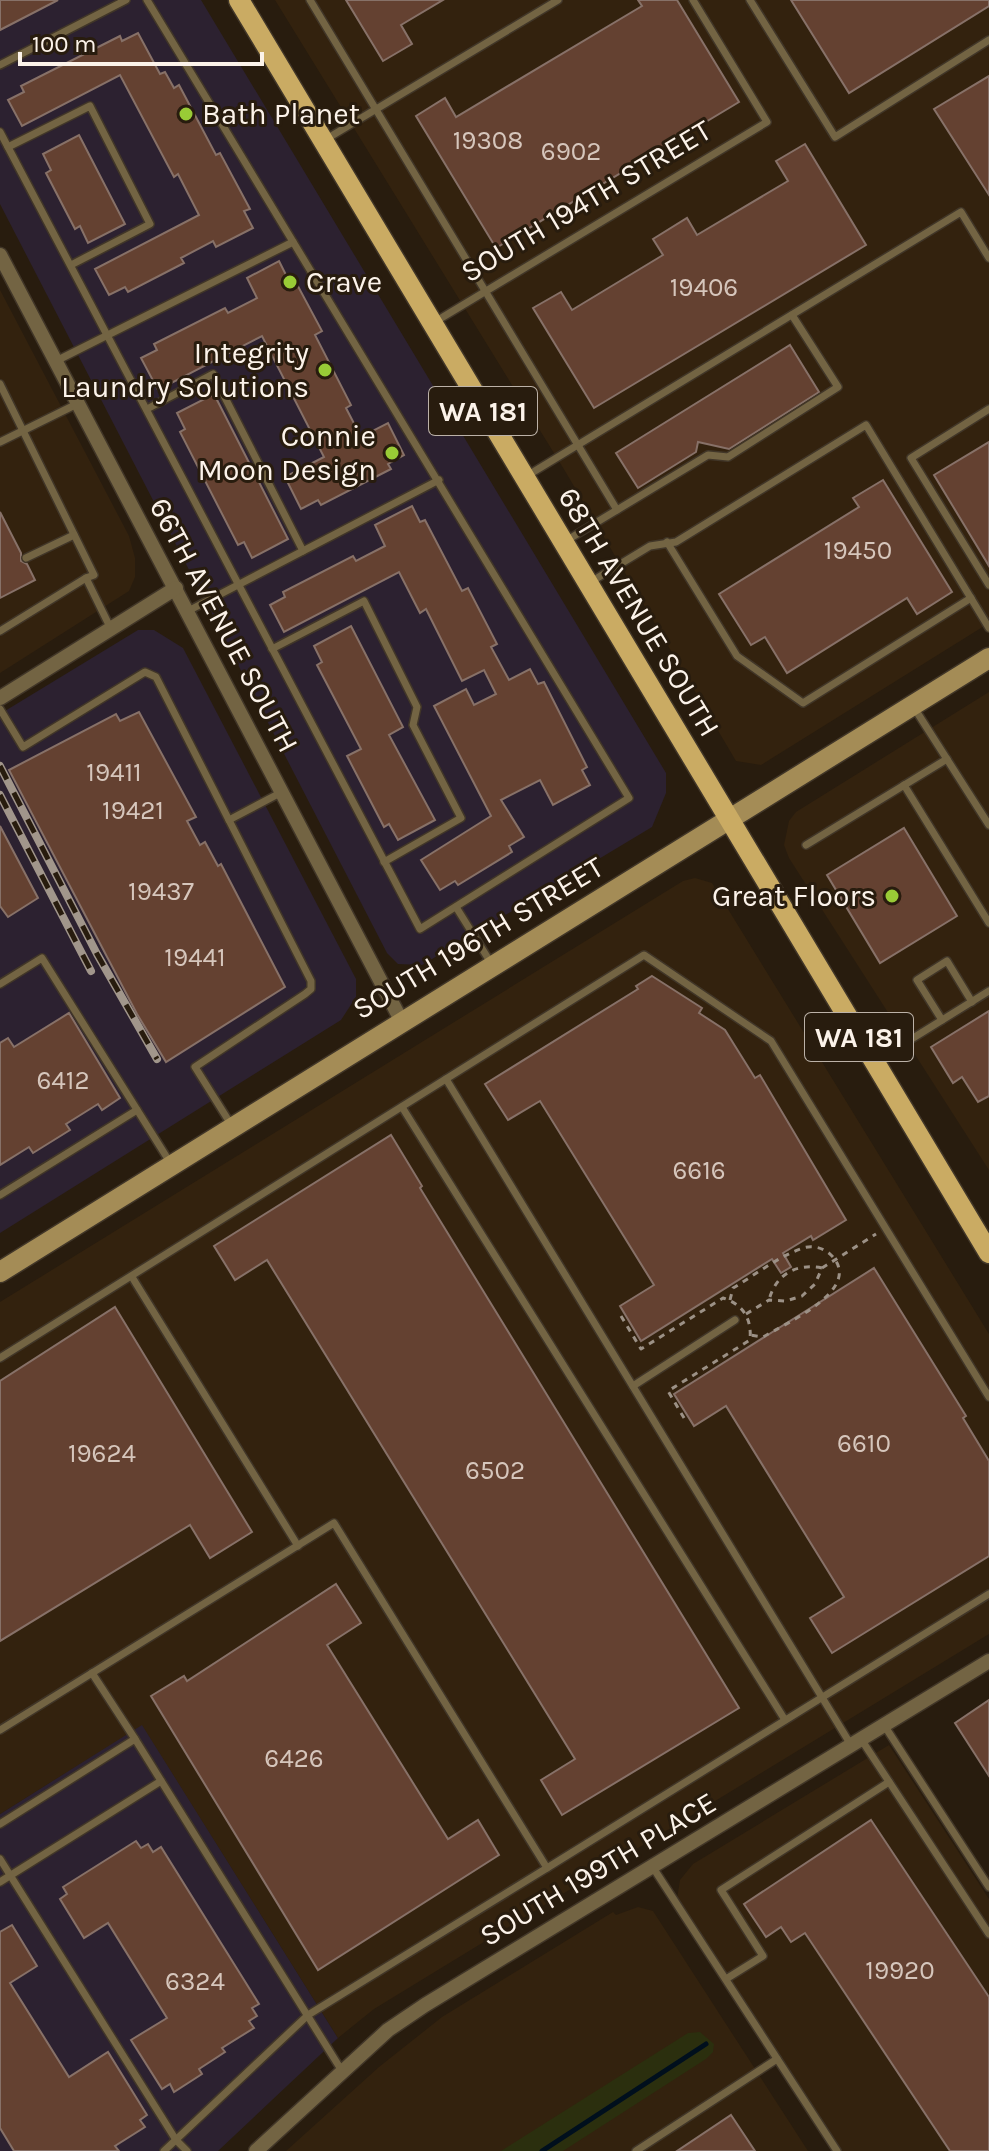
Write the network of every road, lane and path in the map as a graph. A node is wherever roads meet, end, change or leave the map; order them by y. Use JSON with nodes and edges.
{"nodes":[{"id":1,"x":126,"y":0,"type":"edge"},
{"id":2,"x":147,"y":0,"type":"edge"},
{"id":3,"x":239,"y":0,"type":"edge"},
{"id":4,"x":310,"y":0,"type":"edge"},
{"id":5,"x":558,"y":0,"type":"edge"},
{"id":6,"x":693,"y":0,"type":"edge"},
{"id":7,"x":750,"y":0,"type":"edge"},
{"id":8,"x":989,"y":40,"type":"edge"},
{"id":9,"x":0,"y":65,"type":"edge"},
{"id":10,"x":376,"y":109,"type":"junction"},
{"id":11,"x":0,"y":132,"type":"edge"},
{"id":12,"x":321,"y":142,"type":"junction"},
{"id":13,"x":8,"y":147,"type":"junction"},
{"id":14,"x":293,"y":242,"type":"junction"},
{"id":15,"x":0,"y":255,"type":"edge"},
{"id":16,"x":989,"y":258,"type":"edge"},
{"id":17,"x":71,"y":265,"type":"junction"},
{"id":18,"x":485,"y":291,"type":"junction"},
{"id":19,"x":792,"y":315,"type":"junction"},
{"id":20,"x":431,"y":324,"type":"junction"},
{"id":21,"x":109,"y":335,"type":"junction"},
{"id":22,"x":56,"y":361,"type":"junction"},
{"id":23,"x":0,"y":384,"type":"edge"},
{"id":24,"x":78,"y":403,"type":"junction"},
{"id":25,"x":147,"y":409,"type":"junction"},
{"id":26,"x":989,"y":409,"type":"edge"},
{"id":27,"x":23,"y":430,"type":"junction"},
{"id":28,"x":0,"y":442,"type":"edge"},
{"id":29,"x":578,"y":445,"type":"junction"},
{"id":30,"x":524,"y":478,"type":"junction"},
{"id":31,"x":439,"y":480,"type":"junction"},
{"id":32,"x":617,"y":510,"type":"junction"},
{"id":33,"x":74,"y":535,"type":"junction"},
{"id":34,"x":667,"y":542,"type":"junction"},
{"id":35,"x":563,"y":543,"type":"junction"},
{"id":36,"x":303,"y":551,"type":"junction"},
{"id":37,"x":26,"y":558,"type":"dead end"},
{"id":38,"x":86,"y":578,"type":"junction"},
{"id":39,"x":587,"y":584,"type":"junction"},
{"id":40,"x":238,"y":585,"type":"junction"},
{"id":41,"x":989,"y":585,"type":"edge"},
{"id":42,"x":176,"y":588,"type":"junction"},
{"id":43,"x":971,"y":598,"type":"junction"},
{"id":44,"x":188,"y":611,"type":"junction"},
{"id":45,"x":989,"y":628,"type":"edge"},
{"id":46,"x":111,"y":629,"type":"junction"},
{"id":47,"x":0,"y":631,"type":"edge"},
{"id":48,"x":272,"y":649,"type":"junction"},
{"id":49,"x":989,"y":658,"type":"edge"},
{"id":50,"x":0,"y":698,"type":"edge"},
{"id":51,"x":913,"y":706,"type":"junction"},
{"id":52,"x":0,"y":709,"type":"edge"},
{"id":53,"x":947,"y":759,"type":"junction"},
{"id":54,"x":904,"y":785,"type":"junction"},
{"id":55,"x":282,"y":792,"type":"junction"},
{"id":56,"x":229,"y":820,"type":"junction"},
{"id":57,"x":729,"y":820,"type":"junction"},
{"id":58,"x":989,"y":825,"type":"edge"},
{"id":59,"x":806,"y":845,"type":"dead end"},
{"id":60,"x":384,"y":862,"type":"junction"},
{"id":61,"x":456,"y":907,"type":"junction"},
{"id":62,"x":989,"y":923,"type":"edge"},
{"id":63,"x":492,"y":965,"type":"junction"},
{"id":64,"x":0,"y":984,"type":"edge"},
{"id":65,"x":989,"y":991,"type":"edge"},
{"id":66,"x":972,"y":1002,"type":"junction"},
{"id":67,"x":401,"y":1020,"type":"junction"},
{"id":68,"x":942,"y":1020,"type":"junction"},
{"id":69,"x":874,"y":1062,"type":"junction"},
{"id":70,"x":446,"y":1079,"type":"junction"},
{"id":71,"x":402,"y":1107,"type":"junction"},
{"id":72,"x":137,"y":1110,"type":"junction"},
{"id":73,"x":232,"y":1126,"type":"junction"},
{"id":74,"x":171,"y":1164,"type":"junction"},
{"id":75,"x":0,"y":1195,"type":"edge"},
{"id":76,"x":886,"y":1228,"type":"junction"},
{"id":77,"x":988,"y":1248,"type":"edge"},
{"id":78,"x":835,"y":1260,"type":"junction"},
{"id":79,"x":822,"y":1268,"type":"junction"},
{"id":80,"x":0,"y":1272,"type":"edge"},
{"id":81,"x":132,"y":1277,"type":"junction"},
{"id":82,"x":730,"y":1300,"type":"dead end"},
{"id":83,"x":769,"y":1300,"type":"junction"},
{"id":84,"x":746,"y":1314,"type":"dead end"},
{"id":85,"x":735,"y":1320,"type":"dead end"},
{"id":86,"x":750,"y":1335,"type":"dead end"},
{"id":87,"x":0,"y":1358,"type":"edge"},
{"id":88,"x":633,"y":1386,"type":"junction"},
{"id":89,"x":989,"y":1397,"type":"edge"},
{"id":90,"x":298,"y":1546,"type":"junction"},
{"id":91,"x":989,"y":1594,"type":"edge"},
{"id":92,"x":989,"y":1661,"type":"edge"},
{"id":93,"x":92,"y":1673,"type":"junction"},
{"id":94,"x":822,"y":1697,"type":"junction"},
{"id":95,"x":785,"y":1720,"type":"junction"},
{"id":96,"x":884,"y":1725,"type":"junction"},
{"id":97,"x":0,"y":1730,"type":"edge"},
{"id":98,"x":135,"y":1739,"type":"junction"},
{"id":99,"x":856,"y":1742,"type":"junction"},
{"id":100,"x":161,"y":1781,"type":"junction"},
{"id":101,"x":889,"y":1782,"type":"junction"},
{"id":102,"x":0,"y":1824,"type":"edge"},
{"id":103,"x":0,"y":1859,"type":"edge"},
{"id":104,"x":652,"y":1866,"type":"junction"},
{"id":105,"x":547,"y":1868,"type":"junction"},
{"id":106,"x":10,"y":1876,"type":"junction"},
{"id":107,"x":0,"y":1882,"type":"edge"},
{"id":108,"x":989,"y":1887,"type":"edge"},
{"id":109,"x":989,"y":1934,"type":"edge"},
{"id":110,"x":726,"y":1979,"type":"junction"},
{"id":111,"x":308,"y":2015,"type":"junction"},
{"id":112,"x":777,"y":2059,"type":"junction"},
{"id":113,"x":343,"y":2072,"type":"junction"},
{"id":114,"x":176,"y":2140,"type":"junction"},
{"id":115,"x":164,"y":2151,"type":"edge"},
{"id":116,"x":187,"y":2151,"type":"edge"},
{"id":117,"x":256,"y":2151,"type":"edge"},
{"id":118,"x":636,"y":2151,"type":"edge"},
{"id":119,"x":837,"y":2151,"type":"edge"}],
"edges":[{"from":1,"to":9,"type":"lane"},
{"from":2,"to":14,"type":"lane"},
{"from":3,"to":12,"type":"main road","name":"68TH AVENUE SOUTH","number":"WA 181"},
{"from":4,"to":10,"type":"lane"},
{"from":5,"to":10,"type":"lane"},
{"from":6,"to":18,"type":"lane","name":"SOUTH 194TH STREET"},
{"from":7,"to":8,"type":"lane"},
{"from":10,"to":12,"type":"lane"},
{"from":10,"to":18,"type":"lane"},
{"from":11,"to":13,"type":"lane"},
{"from":12,"to":20,"type":"main road","name":"68TH AVENUE SOUTH","number":"WA 181"},
{"from":13,"to":17,"type":"lane"},
{"from":13,"to":17,"type":"lane"},
{"from":14,"to":21,"type":"lane"},
{"from":14,"to":31,"type":"lane"},
{"from":15,"to":22,"type":"street","name":"66TH AVENUE SOUTH"},
{"from":16,"to":19,"type":"lane"},
{"from":17,"to":21,"type":"lane"},
{"from":18,"to":20,"type":"lane","name":"SOUTH 194TH STREET"},
{"from":18,"to":29,"type":"lane"},
{"from":19,"to":29,"type":"lane"},
{"from":19,"to":32,"type":"lane"},
{"from":20,"to":30,"type":"main road","name":"68TH AVENUE SOUTH","number":"WA 181"},
{"from":21,"to":22,"type":"lane"},
{"from":21,"to":25,"type":"lane"},
{"from":22,"to":24,"type":"street","name":"66TH AVENUE SOUTH"},
{"from":23,"to":27,"type":"lane"},
{"from":24,"to":27,"type":"lane"},
{"from":24,"to":42,"type":"street","name":"66TH AVENUE SOUTH"},
{"from":25,"to":36,"type":"lane"},
{"from":25,"to":40,"type":"lane"},
{"from":26,"to":41,"type":"lane"},
{"from":27,"to":28,"type":"lane"},
{"from":27,"to":33,"type":"lane"},
{"from":29,"to":30,"type":"lane"},
{"from":29,"to":32,"type":"lane"},
{"from":30,"to":35,"type":"main road","name":"68TH AVENUE SOUTH","number":"WA 181"},
{"from":31,"to":36,"type":"lane"},
{"from":31,"to":61,"type":"lane"},
{"from":32,"to":35,"type":"lane"},
{"from":33,"to":37,"type":"lane"},
{"from":33,"to":38,"type":"lane"},
{"from":34,"to":39,"type":"lane"},
{"from":34,"to":43,"type":"lane"},
{"from":34,"to":43,"type":"lane"},
{"from":35,"to":39,"type":"main road","name":"68TH AVENUE SOUTH","number":"WA 181"},
{"from":36,"to":40,"type":"lane"},
{"from":38,"to":46,"type":"lane"},
{"from":38,"to":47,"type":"lane"},
{"from":39,"to":57,"type":"main road","name":"68TH AVENUE SOUTH","number":"WA 181"},
{"from":40,"to":44,"type":"lane"},
{"from":40,"to":48,"type":"lane"},
{"from":42,"to":44,"type":"street","name":"66TH AVENUE SOUTH"},
{"from":42,"to":46,"type":"street"},
{"from":43,"to":45,"type":"lane"},
{"from":44,"to":55,"type":"street","name":"66TH AVENUE SOUTH"},
{"from":46,"to":50,"type":"street"},
{"from":48,"to":60,"type":"lane"},
{"from":48,"to":60,"type":"lane"},
{"from":49,"to":51,"type":"main road","name":"SOUTH 196TH STREET"},
{"from":51,"to":53,"type":"lane"},
{"from":51,"to":57,"type":"main road","name":"SOUTH 196TH STREET"},
{"from":52,"to":56,"type":"lane"},
{"from":53,"to":54,"type":"lane"},
{"from":53,"to":58,"type":"lane"},
{"from":54,"to":59,"type":"lane"},
{"from":54,"to":62,"type":"lane"},
{"from":55,"to":56,"type":"lane"},
{"from":55,"to":67,"type":"street","name":"66TH AVENUE SOUTH"},
{"from":56,"to":73,"type":"lane"},
{"from":57,"to":63,"type":"main road","name":"SOUTH 196TH STREET"},
{"from":57,"to":69,"type":"main road","name":"68TH AVENUE SOUTH","number":"WA 181"},
{"from":60,"to":61,"type":"lane"},
{"from":61,"to":63,"type":"lane"},
{"from":63,"to":67,"type":"main road","name":"SOUTH 196TH STREET"},
{"from":64,"to":72,"type":"lane"},
{"from":65,"to":66,"type":"lane"},
{"from":66,"to":68,"type":"lane"},
{"from":66,"to":68,"type":"lane"},
{"from":67,"to":73,"type":"main road","name":"SOUTH 196TH STREET"},
{"from":68,"to":69,"type":"lane"},
{"from":69,"to":77,"type":"main road","name":"68TH AVENUE SOUTH","number":"WA 181"},
{"from":70,"to":71,"type":"lane"},
{"from":70,"to":76,"type":"lane"},
{"from":70,"to":88,"type":"lane"},
{"from":71,"to":81,"type":"lane"},
{"from":71,"to":95,"type":"lane"},
{"from":72,"to":74,"type":"lane"},
{"from":72,"to":75,"type":"lane"},
{"from":73,"to":74,"type":"main road","name":"SOUTH 196TH STREET"},
{"from":74,"to":80,"type":"main road","name":"SOUTH 196TH STREET"},
{"from":76,"to":78,"type":"path"},
{"from":76,"to":89,"type":"lane"},
{"from":78,"to":79,"type":"path"},
{"from":78,"to":82,"type":"path"},
{"from":78,"to":86,"type":"path"},
{"from":79,"to":83,"type":"path"},
{"from":79,"to":83,"type":"path"},
{"from":81,"to":87,"type":"lane"},
{"from":81,"to":90,"type":"lane"},
{"from":83,"to":84,"type":"path"},
{"from":85,"to":88,"type":"lane"},
{"from":88,"to":94,"type":"lane"},
{"from":90,"to":93,"type":"lane"},
{"from":90,"to":105,"type":"lane"},
{"from":91,"to":94,"type":"lane"},
{"from":92,"to":96,"type":"street","name":"SOUTH 199TH PLACE"},
{"from":93,"to":97,"type":"lane"},
{"from":93,"to":98,"type":"lane"},
{"from":94,"to":95,"type":"lane"},
{"from":94,"to":99,"type":"lane"},
{"from":95,"to":105,"type":"lane"},
{"from":96,"to":99,"type":"street","name":"SOUTH 199TH PLACE"},
{"from":96,"to":108,"type":"lane"},
{"from":98,"to":100,"type":"lane"},
{"from":98,"to":102,"type":"lane"},
{"from":99,"to":101,"type":"lane"},
{"from":99,"to":104,"type":"street","name":"SOUTH 199TH PLACE"},
{"from":100,"to":106,"type":"lane"},
{"from":100,"to":111,"type":"lane"},
{"from":101,"to":109,"type":"lane"},
{"from":101,"to":110,"type":"lane"},
{"from":103,"to":106,"type":"lane"},
{"from":104,"to":110,"type":"lane"},
{"from":104,"to":113,"type":"street","name":"SOUTH 199TH PLACE"},
{"from":105,"to":111,"type":"lane"},
{"from":106,"to":107,"type":"lane"},
{"from":106,"to":114,"type":"lane"},
{"from":110,"to":112,"type":"lane"},
{"from":111,"to":113,"type":"lane"},
{"from":111,"to":114,"type":"lane"},
{"from":112,"to":118,"type":"lane"},
{"from":112,"to":119,"type":"lane"},
{"from":113,"to":117,"type":"street","name":"SOUTH 199TH PLACE"},
{"from":114,"to":115,"type":"lane"},
{"from":114,"to":116,"type":"lane"}]}
